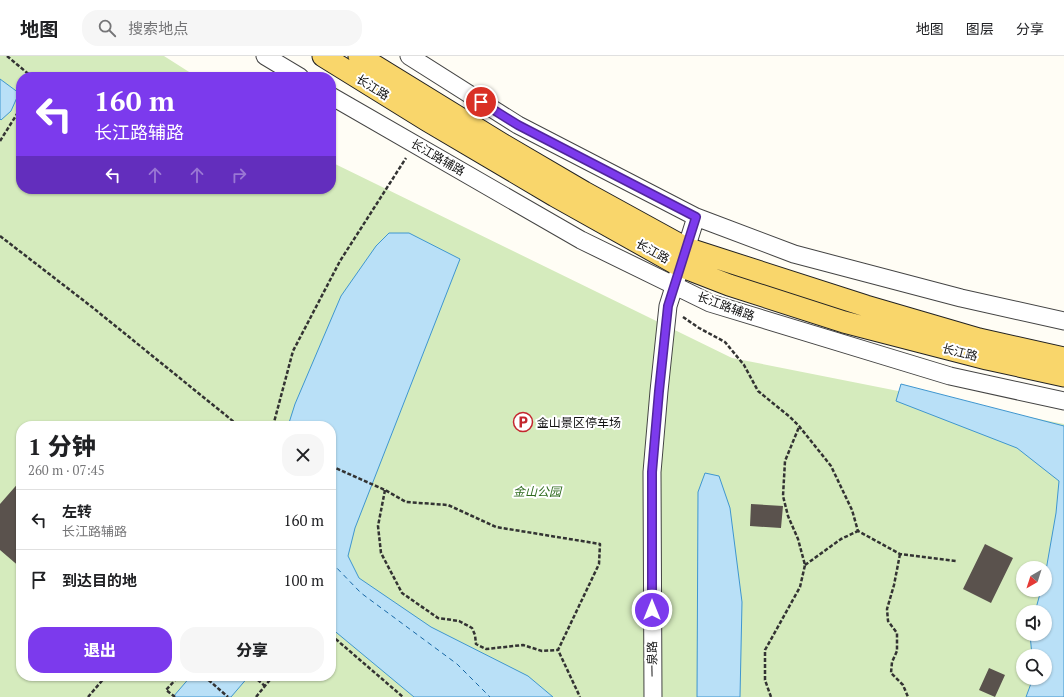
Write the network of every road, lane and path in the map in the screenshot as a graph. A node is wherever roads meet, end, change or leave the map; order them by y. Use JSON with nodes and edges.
{"nodes":[{"id":1,"x":7,"y":56,"type":"edge"},
{"id":2,"x":265,"y":56,"type":"edge"},
{"id":3,"x":323,"y":56,"type":"edge"},
{"id":4,"x":359,"y":56,"type":"edge"},
{"id":5,"x":408,"y":56,"type":"edge"},
{"id":6,"x":26,"y":72,"type":"edge"},
{"id":7,"x":292,"y":72,"type":"edge"},
{"id":8,"x":336,"y":99,"type":"edge"},
{"id":9,"x":16,"y":116,"type":"edge"},
{"id":10,"x":0,"y":141,"type":"edge"},
{"id":11,"x":415,"y":144,"type":"junction"},
{"id":12,"x":696,"y":217,"type":"junction"},
{"id":13,"x":0,"y":236,"type":"edge"},
{"id":14,"x":680,"y":266,"type":"junction"},
{"id":15,"x":668,"y":306,"type":"junction"},
{"id":16,"x":1064,"y":321,"type":"edge"},
{"id":17,"x":1064,"y":358,"type":"edge"},
{"id":18,"x":1064,"y":376,"type":"edge"},
{"id":19,"x":1064,"y":401,"type":"edge"},
{"id":20,"x":233,"y":421,"type":"edge"},
{"id":21,"x":275,"y":421,"type":"edge"},
{"id":22,"x":799,"y":426,"type":"junction"},
{"id":23,"x":336,"y":468,"type":"edge"},
{"id":24,"x":385,"y":490,"type":"junction"},
{"id":25,"x":858,"y":531,"type":"junction"},
{"id":26,"x":900,"y":554,"type":"junction"},
{"id":27,"x":956,"y":561,"type":"dead end"},
{"id":28,"x":805,"y":565,"type":"junction"},
{"id":29,"x":336,"y":639,"type":"edge"},
{"id":30,"x":558,"y":650,"type":"junction"},
{"id":31,"x":102,"y":681,"type":"edge"},
{"id":32,"x":174,"y":681,"type":"edge"},
{"id":33,"x":210,"y":681,"type":"edge"},
{"id":34,"x":259,"y":681,"type":"edge"},
{"id":35,"x":269,"y":681,"type":"edge"},
{"id":36,"x":265,"y":686,"type":"junction"},
{"id":37,"x":88,"y":697,"type":"edge"},
{"id":38,"x":174,"y":697,"type":"edge"},
{"id":39,"x":228,"y":697,"type":"edge"},
{"id":40,"x":256,"y":697,"type":"edge"},
{"id":41,"x":403,"y":697,"type":"edge"},
{"id":42,"x":580,"y":697,"type":"edge"},
{"id":43,"x":653,"y":697,"type":"edge"},
{"id":44,"x":771,"y":697,"type":"edge"},
{"id":45,"x":908,"y":697,"type":"edge"}],
"edges":[{"from":1,"to":6,"type":"path"},
{"from":2,"to":7,"type":"street"},
{"from":3,"to":14,"type":"main road","name":"长江路"},
{"from":4,"to":14,"type":"main road","name":"长江路"},
{"from":5,"to":12,"type":"street"},
{"from":8,"to":11,"type":"street","name":"长江路辅路"},
{"from":9,"to":10,"type":"path"},
{"from":11,"to":14,"type":"street","name":"长江路辅路"},
{"from":11,"to":21,"type":"path"},
{"from":12,"to":14,"type":"street","name":"一泉路"},
{"from":12,"to":16,"type":"street"},
{"from":13,"to":20,"type":"path"},
{"from":14,"to":15,"type":"street","name":"一泉路"},
{"from":14,"to":17,"type":"main road","name":"长江路"},
{"from":14,"to":18,"type":"main road","name":"长江路"},
{"from":14,"to":19,"type":"street","name":"长江路辅路"},
{"from":15,"to":22,"type":"path"},
{"from":15,"to":43,"type":"street","name":"一泉路"},
{"from":22,"to":25,"type":"path"},
{"from":22,"to":28,"type":"path"},
{"from":23,"to":24,"type":"path"},
{"from":24,"to":30,"type":"path"},
{"from":24,"to":30,"type":"path"},
{"from":25,"to":26,"type":"path"},
{"from":25,"to":28,"type":"path"},
{"from":26,"to":27,"type":"path"},
{"from":26,"to":45,"type":"path"},
{"from":28,"to":44,"type":"path"},
{"from":29,"to":41,"type":"path"},
{"from":30,"to":42,"type":"path"},
{"from":31,"to":37,"type":"path"},
{"from":32,"to":38,"type":"path"},
{"from":33,"to":39,"type":"path"},
{"from":34,"to":36,"type":"path"},
{"from":35,"to":36,"type":"path"},
{"from":36,"to":40,"type":"path"}]}
